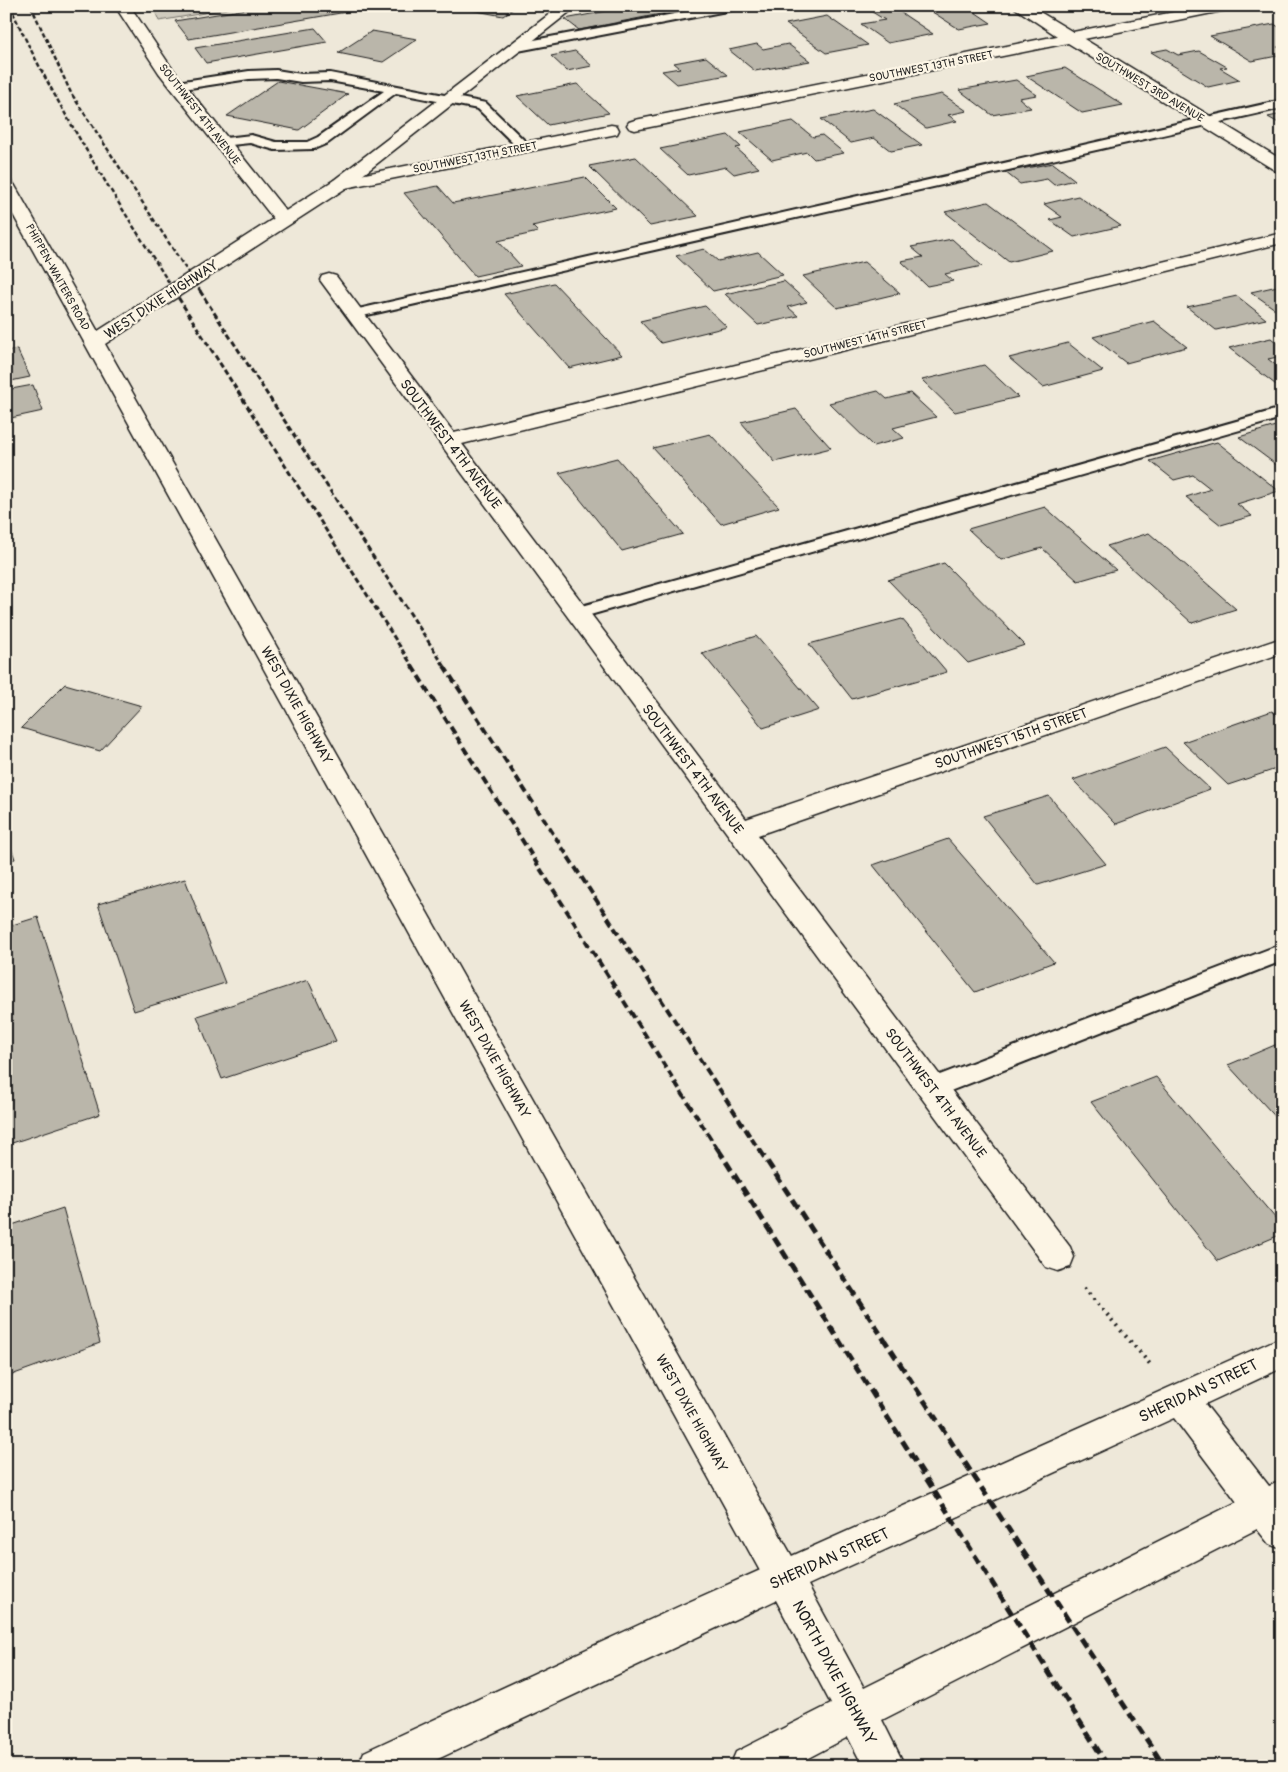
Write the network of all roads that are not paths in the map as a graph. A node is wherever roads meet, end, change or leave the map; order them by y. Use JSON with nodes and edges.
{"nodes":[{"id":1,"x":122,"y":6,"type":"edge"},
{"id":2,"x":570,"y":6,"type":"edge"},
{"id":3,"x":737,"y":6,"type":"edge"},
{"id":4,"x":1019,"y":6,"type":"edge"},
{"id":5,"x":1227,"y":6,"type":"edge"},
{"id":6,"x":1071,"y":38,"type":"junction"},
{"id":7,"x":518,"y":47,"type":"junction"},
{"id":8,"x":177,"y":86,"type":"junction"},
{"id":9,"x":393,"y":90,"type":"junction"},
{"id":10,"x":449,"y":100,"type":"junction"},
{"id":11,"x":1282,"y":104,"type":"edge"},
{"id":12,"x":1206,"y":120,"type":"junction"},
{"id":13,"x":635,"y":125,"type":"dead end"},
{"id":14,"x":611,"y":130,"type":"dead end"},
{"id":15,"x":222,"y":142,"type":"junction"},
{"id":16,"x":524,"y":147,"type":"junction"},
{"id":17,"x":1282,"y":167,"type":"edge"},
{"id":18,"x":340,"y":184,"type":"junction"},
{"id":19,"x":6,"y":186,"type":"edge"},
{"id":20,"x":284,"y":219,"type":"junction"},
{"id":21,"x":1282,"y":238,"type":"edge"},
{"id":22,"x":329,"y":280,"type":"dead end"},
{"id":23,"x":354,"y":314,"type":"junction"},
{"id":24,"x":94,"y":342,"type":"junction"},
{"id":25,"x":1282,"y":413,"type":"edge"},
{"id":26,"x":448,"y":441,"type":"junction"},
{"id":27,"x":577,"y":613,"type":"junction"},
{"id":28,"x":1282,"y":645,"type":"edge"},
{"id":29,"x":740,"y":831,"type":"junction"},
{"id":30,"x":1282,"y":952,"type":"edge"},
{"id":31,"x":932,"y":1088,"type":"junction"},
{"id":32,"x":1058,"y":1257,"type":"road end"},
{"id":33,"x":1282,"y":1352,"type":"edge"},
{"id":34,"x":1180,"y":1399,"type":"junction"},
{"id":35,"x":1276,"y":1513,"type":"edge"},
{"id":36,"x":784,"y":1578,"type":"junction"},
{"id":37,"x":856,"y":1713,"type":"junction"},
{"id":38,"x":378,"y":1766,"type":"edge"},
{"id":39,"x":750,"y":1766,"type":"edge"},
{"id":40,"x":886,"y":1766,"type":"edge"}],
"edges":[{"from":1,"to":8,"type":"street","name":"SOUTHWEST 4TH AVENUE"},
{"from":2,"to":7,"type":"street","name":"WEST DIXIE HIGHWAY"},
{"from":3,"to":7,"type":"lane"},
{"from":4,"to":6,"type":"street","name":"SOUTHWEST 3RD AVENUE"},
{"from":5,"to":6,"type":"street","name":"SOUTHWEST 13TH STREET"},
{"from":6,"to":12,"type":"street","name":"SOUTHWEST 3RD AVENUE"},
{"from":6,"to":13,"type":"street","name":"SOUTHWEST 13TH STREET"},
{"from":7,"to":10,"type":"street","name":"WEST DIXIE HIGHWAY"},
{"from":8,"to":9,"type":"lane"},
{"from":8,"to":15,"type":"street","name":"SOUTHWEST 4TH AVENUE"},
{"from":9,"to":10,"type":"lane"},
{"from":9,"to":15,"type":"lane"},
{"from":10,"to":16,"type":"lane"},
{"from":10,"to":18,"type":"street","name":"WEST DIXIE HIGHWAY"},
{"from":11,"to":12,"type":"lane"},
{"from":12,"to":17,"type":"street","name":"SOUTHWEST 3RD AVENUE"},
{"from":12,"to":23,"type":"lane"},
{"from":14,"to":16,"type":"street","name":"SOUTHWEST 13TH STREET"},
{"from":15,"to":20,"type":"street","name":"SOUTHWEST 4TH AVENUE"},
{"from":16,"to":18,"type":"street","name":"SOUTHWEST 13TH STREET"},
{"from":18,"to":20,"type":"street","name":"WEST DIXIE HIGHWAY"},
{"from":19,"to":24,"type":"street","name":"PHIPPEN-WAITERS ROAD"},
{"from":20,"to":24,"type":"street","name":"WEST DIXIE HIGHWAY"},
{"from":21,"to":26,"type":"street","name":"SOUTHWEST 14TH STREET"},
{"from":22,"to":23,"type":"street","name":"SOUTHWEST 4TH AVENUE"},
{"from":23,"to":26,"type":"street","name":"SOUTHWEST 4TH AVENUE"},
{"from":24,"to":36,"type":"street","name":"WEST DIXIE HIGHWAY"},
{"from":25,"to":27,"type":"lane"},
{"from":26,"to":27,"type":"street","name":"SOUTHWEST 4TH AVENUE"},
{"from":27,"to":29,"type":"street","name":"SOUTHWEST 4TH AVENUE"},
{"from":28,"to":29,"type":"street","name":"SOUTHWEST 15TH STREET"},
{"from":29,"to":31,"type":"street","name":"SOUTHWEST 4TH AVENUE"},
{"from":30,"to":31,"type":"lane"},
{"from":31,"to":32,"type":"street","name":"SOUTHWEST 4TH AVENUE"},
{"from":33,"to":34,"type":"street","name":"SHERIDAN STREET"},
{"from":34,"to":35,"type":"street"},
{"from":34,"to":36,"type":"street","name":"SHERIDAN STREET"},
{"from":35,"to":37,"type":"street"},
{"from":36,"to":37,"type":"street","name":"NORTH DIXIE HIGHWAY"},
{"from":36,"to":38,"type":"street","name":"SHERIDAN STREET"},
{"from":37,"to":39,"type":"street"},
{"from":37,"to":40,"type":"street","name":"NORTH DIXIE HIGHWAY"}]}
